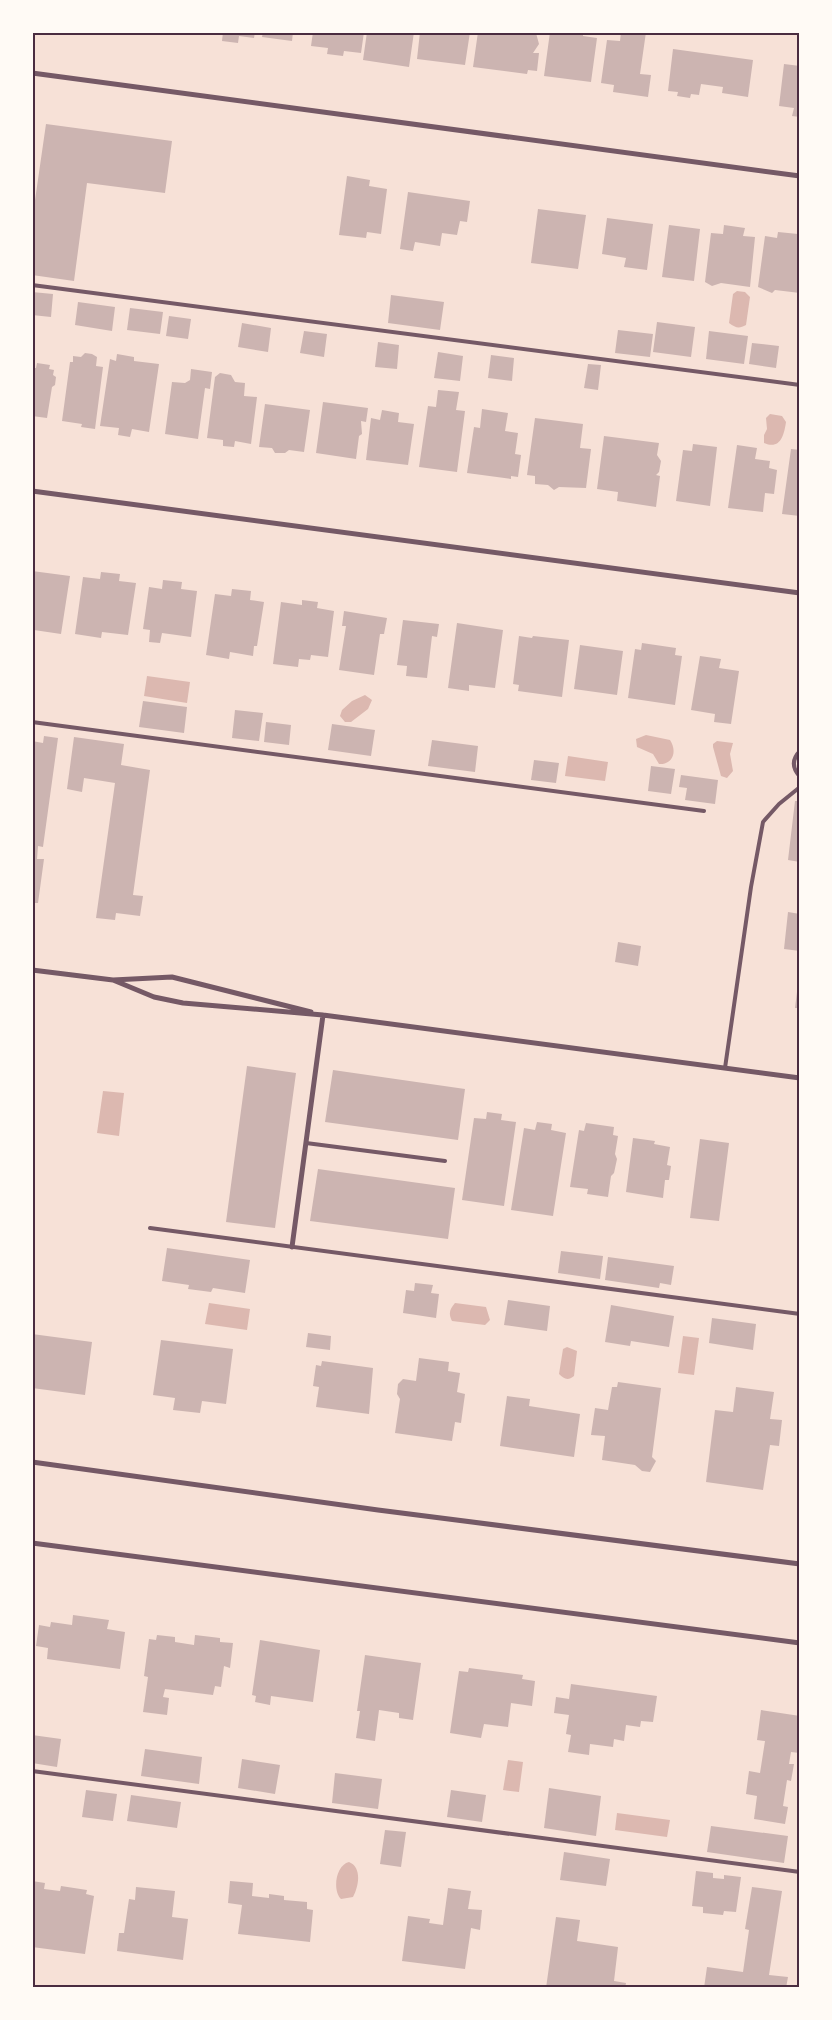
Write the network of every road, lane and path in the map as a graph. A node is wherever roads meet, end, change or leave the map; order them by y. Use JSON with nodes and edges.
{"nodes":[{"id":1,"x":32,"y":73,"type":"edge"},
{"id":2,"x":800,"y":176,"type":"edge"},
{"id":3,"x":32,"y":285,"type":"edge"},
{"id":4,"x":800,"y":385,"type":"edge"},
{"id":5,"x":32,"y":491,"type":"edge"},
{"id":6,"x":800,"y":593,"type":"edge"},
{"id":7,"x":32,"y":722,"type":"edge"},
{"id":8,"x":800,"y":751,"type":"edge"},
{"id":9,"x":800,"y":776,"type":"edge"},
{"id":10,"x":800,"y":787,"type":"edge"},
{"id":11,"x":704,"y":811,"type":"dead end"},
{"id":12,"x":32,"y":970,"type":"edge"},
{"id":13,"x":113,"y":980,"type":"junction"},
{"id":14,"x":323,"y":1015,"type":"junction"},
{"id":15,"x":725,"y":1068,"type":"junction"},
{"id":16,"x":800,"y":1078,"type":"edge"},
{"id":17,"x":306,"y":1143,"type":"junction"},
{"id":18,"x":446,"y":1161,"type":"dead end"},
{"id":19,"x":150,"y":1228,"type":"dead end"},
{"id":20,"x":292,"y":1247,"type":"junction"},
{"id":21,"x":800,"y":1314,"type":"edge"},
{"id":22,"x":32,"y":1462,"type":"edge"},
{"id":23,"x":32,"y":1543,"type":"edge"},
{"id":24,"x":800,"y":1564,"type":"edge"},
{"id":25,"x":800,"y":1643,"type":"edge"},
{"id":26,"x":32,"y":1771,"type":"edge"},
{"id":27,"x":800,"y":1872,"type":"edge"}],
"edges":[{"from":1,"to":2,"type":"street"},
{"from":3,"to":4,"type":"lane"},
{"from":5,"to":6,"type":"street"},
{"from":7,"to":11,"type":"lane"},
{"from":8,"to":9,"type":"lane"},
{"from":10,"to":15,"type":"lane"},
{"from":12,"to":13,"type":"street"},
{"from":13,"to":14,"type":"street"},
{"from":13,"to":14,"type":"street"},
{"from":14,"to":15,"type":"street"},
{"from":14,"to":17,"type":"street"},
{"from":15,"to":16,"type":"street"},
{"from":17,"to":18,"type":"lane"},
{"from":17,"to":20,"type":"street"},
{"from":19,"to":20,"type":"lane"},
{"from":20,"to":21,"type":"lane"},
{"from":22,"to":24,"type":"street"},
{"from":23,"to":25,"type":"street"},
{"from":26,"to":27,"type":"lane"}]}
